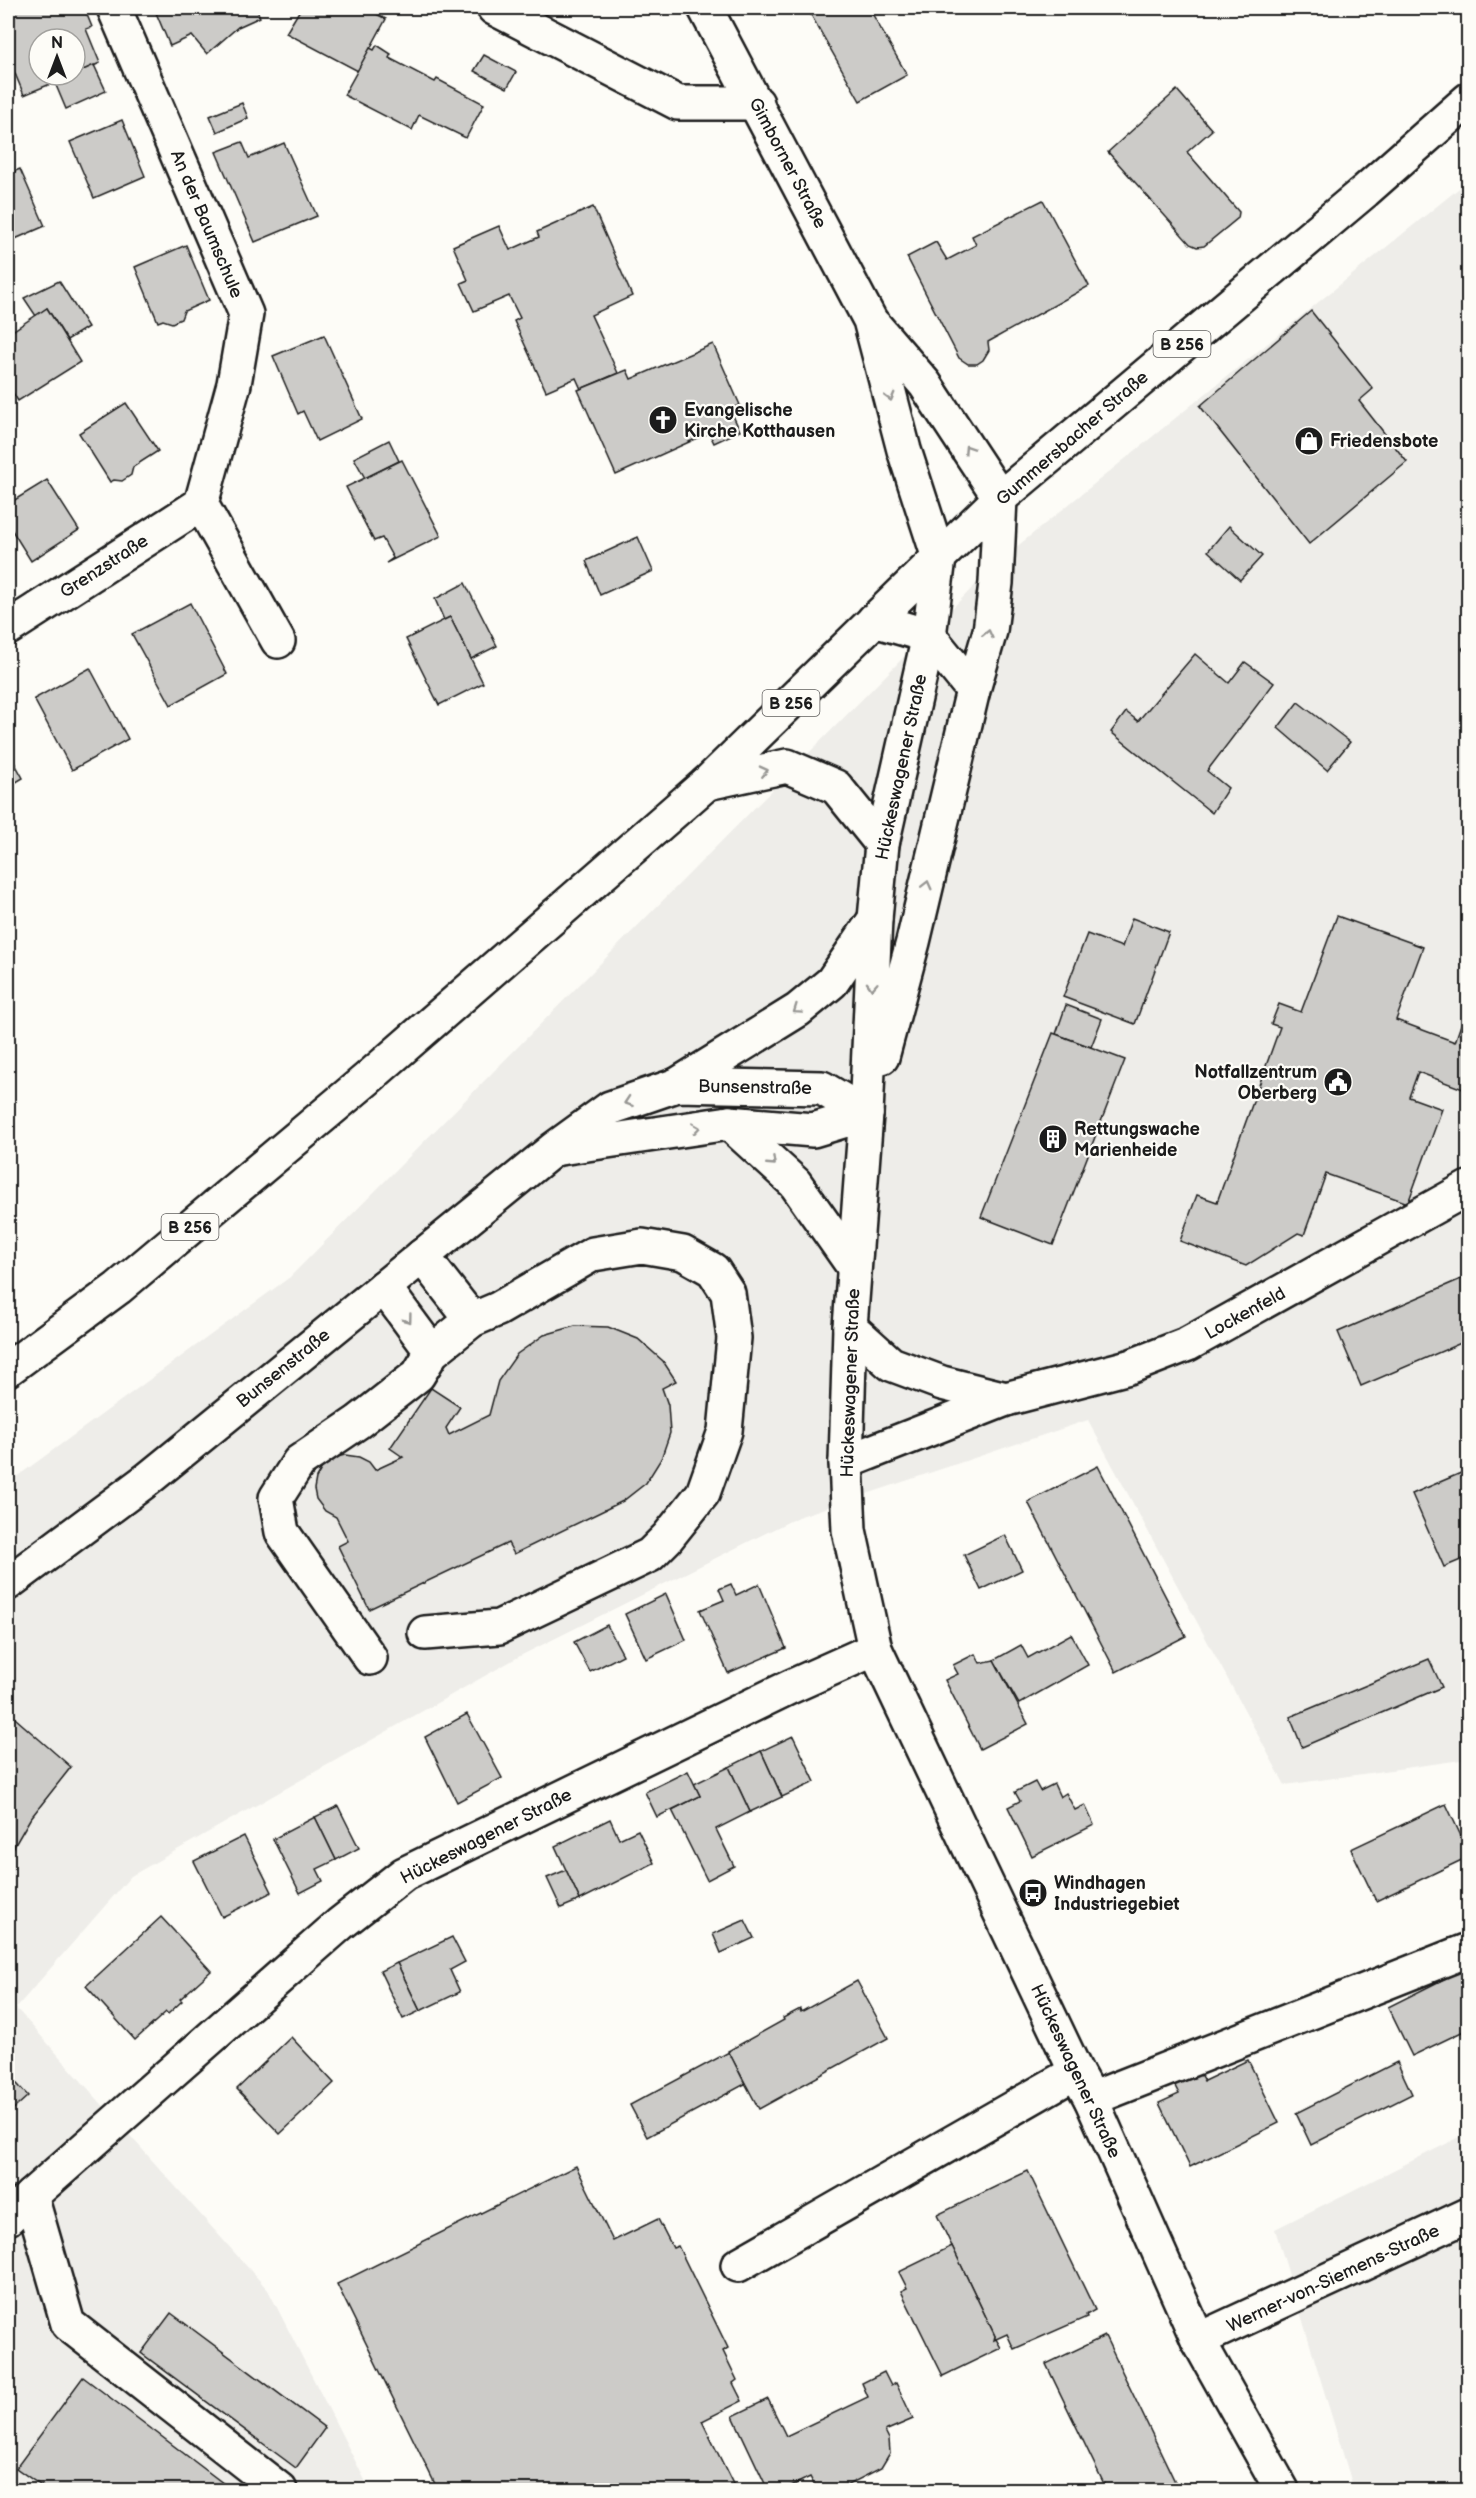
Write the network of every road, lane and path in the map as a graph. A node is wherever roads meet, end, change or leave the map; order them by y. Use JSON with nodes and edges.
{"nodes":[{"id":1,"x":114,"y":8,"type":"edge"},
{"id":2,"x":494,"y":8,"type":"edge"},
{"id":3,"x":705,"y":8,"type":"edge"},
{"id":4,"x":1468,"y":100,"type":"edge"},
{"id":5,"x":757,"y":103,"type":"junction"},
{"id":6,"x":870,"y":320,"type":"junction"},
{"id":7,"x":1000,"y":498,"type":"junction"},
{"id":8,"x":201,"y":504,"type":"junction"},
{"id":9,"x":939,"y":558,"type":"junction"},
{"id":10,"x":874,"y":620,"type":"junction"},
{"id":11,"x":8,"y":628,"type":"edge"},
{"id":12,"x":929,"y":636,"type":"junction"},
{"id":13,"x":278,"y":641,"type":"dead end"},
{"id":14,"x":972,"y":690,"type":"junction"},
{"id":15,"x":707,"y":783,"type":"junction"},
{"id":16,"x":882,"y":844,"type":"junction"},
{"id":17,"x":875,"y":919,"type":"junction"},
{"id":18,"x":677,"y":1085,"type":"junction"},
{"id":19,"x":866,"y":1114,"type":"junction"},
{"id":20,"x":729,"y":1123,"type":"junction"},
{"id":21,"x":555,"y":1148,"type":"junction"},
{"id":22,"x":1468,"y":1188,"type":"edge"},
{"id":23,"x":422,"y":1256,"type":"junction"},
{"id":24,"x":854,"y":1267,"type":"junction"},
{"id":25,"x":384,"y":1287,"type":"junction"},
{"id":26,"x":472,"y":1320,"type":"junction"},
{"id":27,"x":850,"y":1327,"type":"junction"},
{"id":28,"x":432,"y":1352,"type":"junction"},
{"id":29,"x":8,"y":1370,"type":"edge"},
{"id":30,"x":1006,"y":1399,"type":"junction"},
{"id":31,"x":846,"y":1462,"type":"junction"},
{"id":32,"x":8,"y":1583,"type":"edge"},
{"id":33,"x":425,"y":1633,"type":"dead end"},
{"id":34,"x":875,"y":1649,"type":"junction"},
{"id":35,"x":370,"y":1658,"type":"dead end"},
{"id":36,"x":1468,"y":1950,"type":"edge"},
{"id":37,"x":1083,"y":2085,"type":"junction"},
{"id":38,"x":19,"y":2207,"type":"edge"},
{"id":39,"x":1468,"y":2215,"type":"edge"},
{"id":40,"x":738,"y":2265,"type":"dead end"},
{"id":41,"x":1198,"y":2340,"type":"junction"},
{"id":42,"x":280,"y":2490,"type":"edge"},
{"id":43,"x":1282,"y":2490,"type":"edge"}],
"edges":[{"from":1,"to":8,"type":"street","name":"An der Baumschule"},
{"from":2,"to":5,"type":"street"},
{"from":3,"to":5,"type":"street","name":"Gimborner Straße"},
{"from":4,"to":7,"type":"street","name":"Gummersbacher Straße","number":"B 256"},
{"from":5,"to":6,"type":"street","name":"Gimborner Straße"},
{"from":7,"to":6,"type":"street","name":"Gimborner Straße","one_way":true},
{"from":6,"to":9,"type":"street","name":"Gimborner Straße","one_way":true},
{"from":7,"to":9,"type":"street","name":"Gummersbacher Straße","number":"B 256"},
{"from":14,"to":7,"type":"street","name":"Hückeswagener Straße","one_way":true},
{"from":8,"to":11,"type":"street","name":"Grenzstraße"},
{"from":8,"to":13,"type":"street"},
{"from":9,"to":10,"type":"street","name":"Gummersbacher Straße","number":"B 256"},
{"from":9,"to":12,"type":"street","name":"Hückeswagener Straße"},
{"from":10,"to":12,"type":"street"},
{"from":10,"to":15,"type":"street","number":"B 256"},
{"from":12,"to":14,"type":"street","name":"Hückeswagener Straße"},
{"from":12,"to":16,"type":"street","name":"Hückeswagener Straße"},
{"from":19,"to":14,"type":"street","name":"Hückeswagener Straße","one_way":true},
{"from":15,"to":16,"type":"street","one_way":true},
{"from":15,"to":29,"type":"street","number":"B 256"},
{"from":16,"to":17,"type":"street","name":"Hückeswagener Straße"},
{"from":17,"to":18,"type":"street","name":"Bunsenstraße","one_way":true},
{"from":17,"to":19,"type":"street","name":"Hückeswagener Straße","one_way":true},
{"from":18,"to":19,"type":"street","name":"Bunsenstraße"},
{"from":18,"to":21,"type":"street","name":"Bunsenstraße","one_way":true},
{"from":19,"to":20,"type":"street","name":"Bunsenstraße"},
{"from":19,"to":24,"type":"street","name":"Hückeswagener Straße"},
{"from":21,"to":20,"type":"street","name":"Bunsenstraße","one_way":true},
{"from":20,"to":24,"type":"street","name":"Bunsenstraße","one_way":true},
{"from":21,"to":23,"type":"street","name":"Bunsenstraße"},
{"from":22,"to":30,"type":"street","name":"Lockenfeld"},
{"from":23,"to":25,"type":"street","name":"Bunsenstraße"},
{"from":23,"to":26,"type":"street"},
{"from":24,"to":27,"type":"street","name":"Hückeswagener Straße"},
{"from":25,"to":28,"type":"street","one_way":true},
{"from":25,"to":32,"type":"street","name":"Bunsenstraße"},
{"from":26,"to":28,"type":"street"},
{"from":26,"to":33,"type":"street"},
{"from":27,"to":30,"type":"street","name":"Lockenfeld"},
{"from":27,"to":31,"type":"street","name":"Hückeswagener Straße"},
{"from":28,"to":35,"type":"street"},
{"from":30,"to":31,"type":"street","name":"Lockenfeld"},
{"from":31,"to":34,"type":"street","name":"Hückeswagener Straße"},
{"from":34,"to":37,"type":"street","name":"Hückeswagener Straße"},
{"from":34,"to":38,"type":"street","name":"Hückeswagener Straße"},
{"from":36,"to":37,"type":"street"},
{"from":37,"to":40,"type":"street"},
{"from":37,"to":41,"type":"street","name":"Hückeswagener Straße"},
{"from":38,"to":42,"type":"street"},
{"from":39,"to":41,"type":"street","name":"Werner-von-Siemens-Straße"},
{"from":41,"to":43,"type":"street","name":"Hückeswagener Straße"}]}
